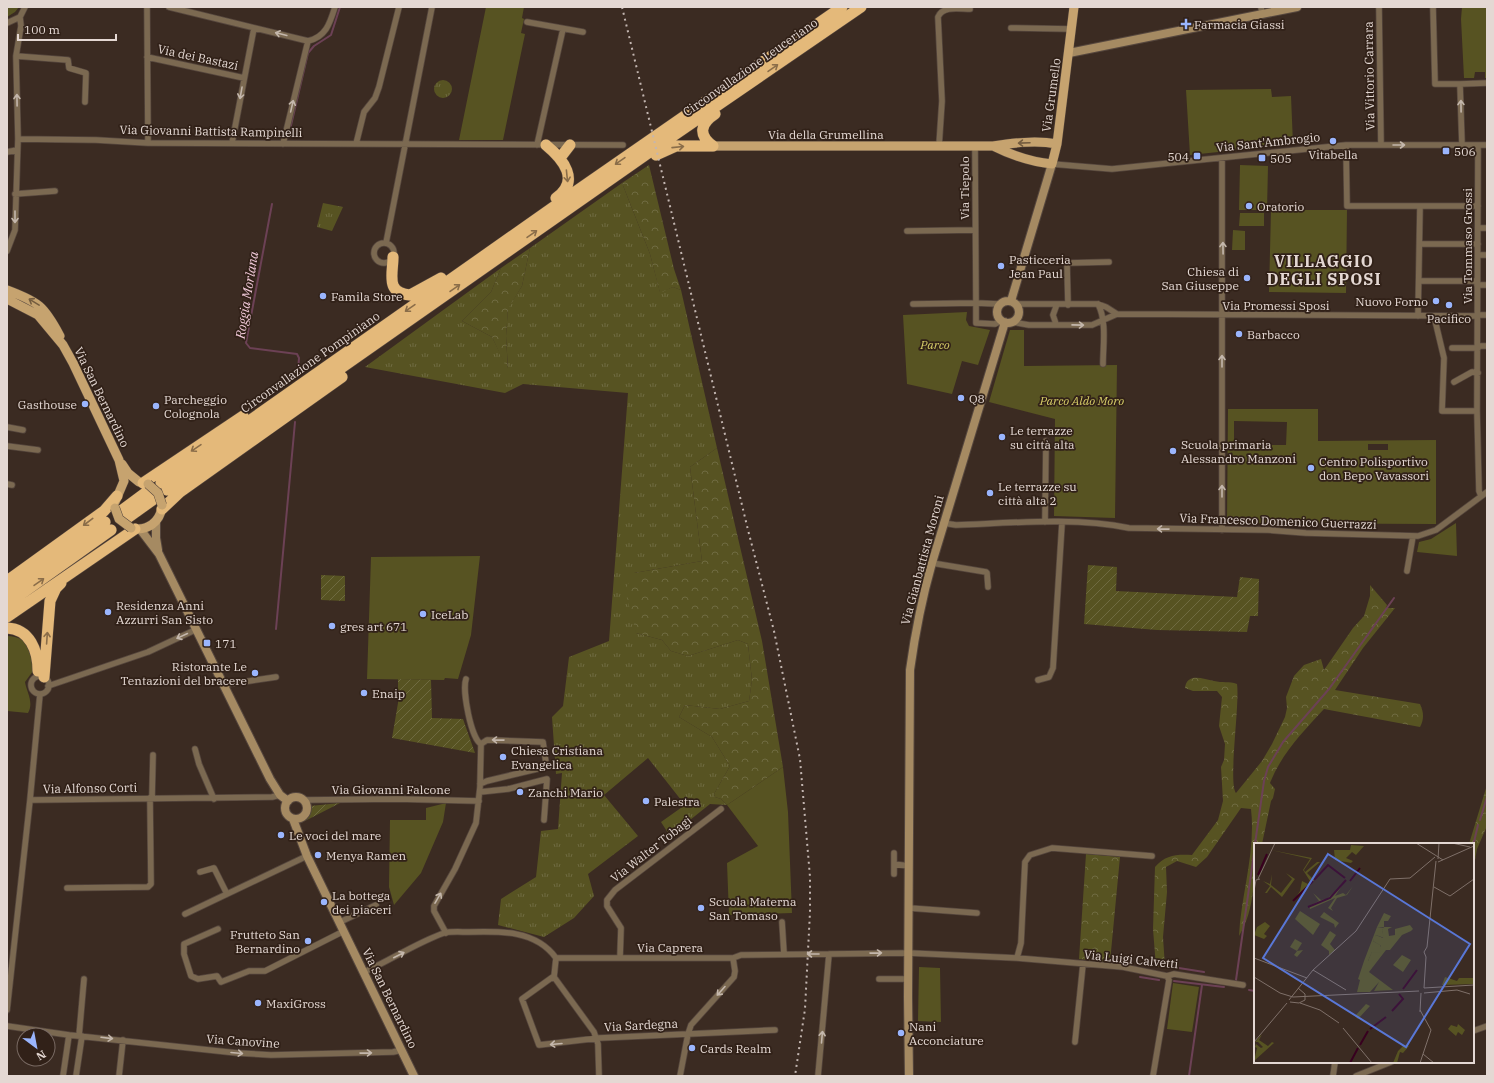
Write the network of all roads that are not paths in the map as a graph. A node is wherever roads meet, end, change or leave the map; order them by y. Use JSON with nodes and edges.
{"nodes":[{"id":1,"x":25,"y":7,"type":"edge"},
{"id":2,"x":147,"y":7,"type":"edge"},
{"id":3,"x":169,"y":7,"type":"edge"},
{"id":4,"x":335,"y":7,"type":"edge"},
{"id":5,"x":399,"y":7,"type":"edge"},
{"id":6,"x":432,"y":7,"type":"edge"},
{"id":7,"x":842,"y":7,"type":"edge"},
{"id":8,"x":861,"y":7,"type":"edge"},
{"id":9,"x":1074,"y":7,"type":"edge"},
{"id":10,"x":1297,"y":7,"type":"edge"},
{"id":11,"x":1380,"y":7,"type":"edge"},
{"id":12,"x":1433,"y":7,"type":"edge"},
{"id":13,"x":970,"y":9,"type":"dead end"},
{"id":14,"x":1262,"y":10,"type":"edge"},
{"id":15,"x":20,"y":17,"type":"junction"},
{"id":16,"x":527,"y":22,"type":"dead end"},
{"id":17,"x":7,"y":23,"type":"edge"},
{"id":18,"x":254,"y":28,"type":"junction"},
{"id":19,"x":1011,"y":28,"type":"dead end"},
{"id":20,"x":563,"y":29,"type":"junction"},
{"id":21,"x":1071,"y":29,"type":"junction"},
{"id":22,"x":582,"y":32,"type":"dead end"},
{"id":23,"x":308,"y":41,"type":"junction"},
{"id":24,"x":1069,"y":53,"type":"junction"},
{"id":25,"x":16,"y":56,"type":"junction"},
{"id":26,"x":147,"y":57,"type":"junction"},
{"id":27,"x":244,"y":78,"type":"junction"},
{"id":28,"x":1487,"y":83,"type":"edge"},
{"id":29,"x":1460,"y":84,"type":"junction"},
{"id":30,"x":741,"y":90,"type":"junction"},
{"id":31,"x":85,"y":102,"type":"dead end"},
{"id":32,"x":18,"y":139,"type":"junction"},
{"id":33,"x":148,"y":143,"type":"junction"},
{"id":34,"x":232,"y":143,"type":"junction"},
{"id":35,"x":283,"y":144,"type":"junction"},
{"id":36,"x":356,"y":144,"type":"junction"},
{"id":37,"x":404,"y":144,"type":"junction"},
{"id":38,"x":653,"y":144,"type":"junction"},
{"id":39,"x":1056,"y":144,"type":"junction"},
{"id":40,"x":542,"y":145,"type":"junction"},
{"id":41,"x":570,"y":145,"type":"junction"},
{"id":42,"x":623,"y":145,"type":"dead end"},
{"id":43,"x":975,"y":145,"type":"junction"},
{"id":44,"x":1346,"y":145,"type":"junction"},
{"id":45,"x":1382,"y":145,"type":"junction"},
{"id":46,"x":1462,"y":145,"type":"junction"},
{"id":47,"x":1478,"y":145,"type":"junction"},
{"id":48,"x":1487,"y":145,"type":"edge"},
{"id":49,"x":713,"y":146,"type":"junction"},
{"id":50,"x":938,"y":146,"type":"junction"},
{"id":51,"x":993,"y":146,"type":"junction"},
{"id":52,"x":17,"y":150,"type":"junction"},
{"id":53,"x":7,"y":152,"type":"edge"},
{"id":54,"x":560,"y":158,"type":"junction"},
{"id":55,"x":1222,"y":158,"type":"junction"},
{"id":56,"x":1052,"y":164,"type":"junction"},
{"id":57,"x":55,"y":191,"type":"dead end"},
{"id":58,"x":15,"y":194,"type":"junction"},
{"id":59,"x":572,"y":206,"type":"junction"},
{"id":60,"x":1420,"y":206,"type":"junction"},
{"id":61,"x":1478,"y":206,"type":"junction"},
{"id":62,"x":1478,"y":228,"type":"junction"},
{"id":63,"x":1487,"y":228,"type":"edge"},
{"id":64,"x":975,"y":230,"type":"junction"},
{"id":65,"x":907,"y":231,"type":"dead end"},
{"id":66,"x":386,"y":243,"type":"junction"},
{"id":67,"x":1420,"y":244,"type":"junction"},
{"id":68,"x":1478,"y":244,"type":"junction"},
{"id":69,"x":7,"y":251,"type":"edge"},
{"id":70,"x":1478,"y":255,"type":"junction"},
{"id":71,"x":1487,"y":255,"type":"edge"},
{"id":72,"x":393,"y":257,"type":"junction"},
{"id":73,"x":484,"y":257,"type":"junction"},
{"id":74,"x":1109,"y":262,"type":"dead end"},
{"id":75,"x":1420,"y":281,"type":"junction"},
{"id":76,"x":1477,"y":283,"type":"junction"},
{"id":77,"x":1487,"y":285,"type":"edge"},
{"id":78,"x":7,"y":290,"type":"edge"},
{"id":79,"x":7,"y":299,"type":"edge"},
{"id":80,"x":1011,"y":302,"type":"junction"},
{"id":81,"x":913,"y":304,"type":"dead end"},
{"id":82,"x":976,"y":304,"type":"junction"},
{"id":83,"x":1057,"y":304,"type":"junction"},
{"id":84,"x":1098,"y":304,"type":"junction"},
{"id":85,"x":1068,"y":305,"type":"junction"},
{"id":86,"x":1117,"y":314,"type":"junction"},
{"id":87,"x":1223,"y":315,"type":"junction"},
{"id":88,"x":1487,"y":315,"type":"edge"},
{"id":89,"x":1418,"y":316,"type":"junction"},
{"id":90,"x":1434,"y":316,"type":"junction"},
{"id":91,"x":1478,"y":316,"type":"junction"},
{"id":92,"x":393,"y":320,"type":"junction"},
{"id":93,"x":1006,"y":321,"type":"junction"},
{"id":94,"x":1102,"y":322,"type":"junction"},
{"id":95,"x":1056,"y":324,"type":"junction"},
{"id":96,"x":378,"y":343,"type":"junction"},
{"id":97,"x":63,"y":345,"type":"junction"},
{"id":98,"x":1487,"y":346,"type":"edge"},
{"id":99,"x":1478,"y":347,"type":"junction"},
{"id":100,"x":1452,"y":348,"type":"dead end"},
{"id":101,"x":1103,"y":364,"type":"dead end"},
{"id":102,"x":1478,"y":373,"type":"junction"},
{"id":103,"x":1454,"y":382,"type":"dead end"},
{"id":104,"x":1477,"y":411,"type":"junction"},
{"id":105,"x":7,"y":427,"type":"edge"},
{"id":106,"x":24,"y":430,"type":"dead end"},
{"id":107,"x":1046,"y":441,"type":"dead end"},
{"id":108,"x":7,"y":446,"type":"edge"},
{"id":109,"x":38,"y":450,"type":"dead end"},
{"id":110,"x":118,"y":460,"type":"junction"},
{"id":111,"x":1487,"y":492,"type":"edge"},
{"id":112,"x":119,"y":493,"type":"junction"},
{"id":113,"x":151,"y":493,"type":"junction"},
{"id":114,"x":1481,"y":496,"type":"junction"},
{"id":115,"x":128,"y":521,"type":"junction"},
{"id":116,"x":156,"y":521,"type":"junction"},
{"id":117,"x":1045,"y":522,"type":"junction"},
{"id":118,"x":943,"y":523,"type":"junction"},
{"id":119,"x":1062,"y":523,"type":"junction"},
{"id":120,"x":1222,"y":530,"type":"junction"},
{"id":121,"x":1413,"y":536,"type":"junction"},
{"id":122,"x":159,"y":554,"type":"junction"},
{"id":123,"x":87,"y":562,"type":"junction"},
{"id":124,"x":935,"y":564,"type":"junction"},
{"id":125,"x":1407,"y":571,"type":"dead end"},
{"id":126,"x":12,"y":573,"type":"edge"},
{"id":127,"x":7,"y":581,"type":"edge"},
{"id":128,"x":988,"y":587,"type":"dead end"},
{"id":129,"x":7,"y":591,"type":"edge"},
{"id":130,"x":7,"y":604,"type":"edge"},
{"id":131,"x":7,"y":617,"type":"edge"},
{"id":132,"x":7,"y":628,"type":"edge"},
{"id":133,"x":195,"y":630,"type":"junction"},
{"id":134,"x":276,"y":677,"type":"dead end"},
{"id":135,"x":466,"y":679,"type":"dead end"},
{"id":136,"x":44,"y":680,"type":"junction"},
{"id":137,"x":1038,"y":680,"type":"dead end"},
{"id":138,"x":223,"y":685,"type":"junction"},
{"id":139,"x":40,"y":694,"type":"junction"},
{"id":140,"x":481,"y":744,"type":"junction"},
{"id":141,"x":195,"y":749,"type":"dead end"},
{"id":142,"x":153,"y":755,"type":"dead end"},
{"id":143,"x":480,"y":784,"type":"junction"},
{"id":144,"x":480,"y":792,"type":"junction"},
{"id":145,"x":280,"y":795,"type":"junction"},
{"id":146,"x":151,"y":798,"type":"junction"},
{"id":147,"x":214,"y":799,"type":"junction"},
{"id":148,"x":30,"y":800,"type":"junction"},
{"id":149,"x":303,"y":800,"type":"junction"},
{"id":150,"x":288,"y":801,"type":"junction"},
{"id":151,"x":479,"y":801,"type":"junction"},
{"id":152,"x":721,"y":809,"type":"dead end"},
{"id":153,"x":293,"y":819,"type":"junction"},
{"id":154,"x":544,"y":820,"type":"dead end"},
{"id":155,"x":894,"y":853,"type":"dead end"},
{"id":156,"x":307,"y":856,"type":"junction"},
{"id":157,"x":1152,"y":856,"type":"dead end"},
{"id":158,"x":894,"y":864,"type":"junction"},
{"id":159,"x":909,"y":866,"type":"junction"},
{"id":160,"x":200,"y":872,"type":"dead end"},
{"id":161,"x":894,"y":874,"type":"dead end"},
{"id":162,"x":67,"y":888,"type":"dead end"},
{"id":163,"x":227,"y":894,"type":"junction"},
{"id":164,"x":376,"y":905,"type":"dead end"},
{"id":165,"x":909,"y":908,"type":"junction"},
{"id":166,"x":977,"y":913,"type":"dead end"},
{"id":167,"x":185,"y":914,"type":"dead end"},
{"id":168,"x":340,"y":922,"type":"junction"},
{"id":169,"x":782,"y":922,"type":"dead end"},
{"id":170,"x":218,"y":928,"type":"dead end"},
{"id":171,"x":344,"y":931,"type":"junction"},
{"id":172,"x":446,"y":933,"type":"junction"},
{"id":173,"x":909,"y":953,"type":"junction"},
{"id":174,"x":784,"y":954,"type":"junction"},
{"id":175,"x":829,"y":954,"type":"junction"},
{"id":176,"x":556,"y":958,"type":"junction"},
{"id":177,"x":620,"y":958,"type":"junction"},
{"id":178,"x":732,"y":958,"type":"junction"},
{"id":179,"x":1017,"y":958,"type":"junction"},
{"id":180,"x":1083,"y":964,"type":"junction"},
{"id":181,"x":364,"y":972,"type":"junction"},
{"id":182,"x":554,"y":976,"type":"junction"},
{"id":183,"x":1167,"y":976,"type":"junction"},
{"id":184,"x":84,"y":979,"type":"dead end"},
{"id":185,"x":879,"y":979,"type":"dead end"},
{"id":186,"x":908,"y":979,"type":"junction"},
{"id":187,"x":1243,"y":985,"type":"dead end"},
{"id":188,"x":7,"y":1010,"type":"edge"},
{"id":189,"x":7,"y":1026,"type":"edge"},
{"id":190,"x":1487,"y":1026,"type":"edge"},
{"id":191,"x":775,"y":1030,"type":"dead end"},
{"id":192,"x":1474,"y":1031,"type":"edge"},
{"id":193,"x":688,"y":1034,"type":"junction"},
{"id":194,"x":69,"y":1035,"type":"junction"},
{"id":195,"x":81,"y":1036,"type":"junction"},
{"id":196,"x":595,"y":1039,"type":"junction"},
{"id":197,"x":123,"y":1040,"type":"junction"},
{"id":198,"x":1075,"y":1042,"type":"dead end"},
{"id":199,"x":402,"y":1050,"type":"junction"},
{"id":200,"x":1335,"y":1063,"type":"edge"},
{"id":201,"x":1388,"y":1063,"type":"edge"},
{"id":202,"x":63,"y":1076,"type":"edge"},
{"id":203,"x":76,"y":1076,"type":"edge"},
{"id":204,"x":119,"y":1076,"type":"edge"},
{"id":205,"x":414,"y":1076,"type":"edge"},
{"id":206,"x":600,"y":1076,"type":"edge"},
{"id":207,"x":680,"y":1076,"type":"edge"},
{"id":208,"x":818,"y":1076,"type":"edge"},
{"id":209,"x":909,"y":1076,"type":"edge"},
{"id":210,"x":1153,"y":1076,"type":"edge"},
{"id":211,"x":1333,"y":1076,"type":"edge"},
{"id":212,"x":1356,"y":1076,"type":"edge"}],
"edges":[{"from":1,"to":15,"type":"street"},
{"from":2,"to":26,"type":"street"},
{"from":3,"to":18,"type":"street"},
{"from":4,"to":23,"type":"street"},
{"from":5,"to":36,"type":"street"},
{"from":6,"to":37,"type":"street"},
{"from":7,"to":38,"type":"highway","name":"Circonvallazione Leuceriano"},
{"from":30,"to":8,"type":"highway","name":"Circonvallazione Leuceriano","one_way":true},
{"from":9,"to":21,"type":"main road","name":"Via Grumello"},
{"from":10,"to":14,"type":"main road"},
{"from":11,"to":45,"type":"street","name":"Via Vittorio Carrara"},
{"from":12,"to":29,"type":"street"},
{"from":13,"to":50,"type":"street"},
{"from":14,"to":24,"type":"main road"},
{"from":15,"to":17,"type":"street"},
{"from":15,"to":25,"type":"street"},
{"from":16,"to":20,"type":"street"},
{"from":23,"to":18,"type":"street","one_way":true},
{"from":18,"to":27,"type":"street","name":"Via dei Bastazi"},
{"from":19,"to":21,"type":"street"},
{"from":20,"to":22,"type":"street"},
{"from":20,"to":40,"type":"street"},
{"from":21,"to":24,"type":"main road","name":"Via Grumello"},
{"from":35,"to":23,"type":"street","one_way":true},
{"from":24,"to":39,"type":"main road","name":"Via Grumello"},
{"from":25,"to":31,"type":"street"},
{"from":32,"to":25,"type":"street","one_way":true},
{"from":26,"to":27,"type":"street","name":"Via dei Bastazi"},
{"from":26,"to":33,"type":"street"},
{"from":27,"to":34,"type":"street","name":"Via dei Bastazi","one_way":true},
{"from":28,"to":29,"type":"street"},
{"from":46,"to":29,"type":"street","one_way":true},
{"from":30,"to":38,"type":"highway","name":"Circonvallazione Leuceriano"},
{"from":30,"to":49,"type":"highway"},
{"from":32,"to":33,"type":"street","name":"Via Giovanni Battista Rampinelli"},
{"from":32,"to":52,"type":"street"},
{"from":33,"to":34,"type":"street","name":"Via Giovanni Battista Rampinelli"},
{"from":34,"to":35,"type":"street","name":"Via Giovanni Battista Rampinelli"},
{"from":35,"to":36,"type":"street","name":"Via Giovanni Battista Rampinelli"},
{"from":36,"to":37,"type":"street","name":"Via Giovanni Battista Rampinelli"},
{"from":37,"to":40,"type":"street","name":"Via Giovanni Battista Rampinelli"},
{"from":37,"to":66,"type":"street"},
{"from":38,"to":59,"type":"highway","name":"Circonvallazione Pompiniano"},
{"from":38,"to":73,"type":"highway","name":"Circonvallazione Pompiniano","one_way":true},
{"from":39,"to":51,"type":"main road","name":"Via della Grumellina","one_way":true},
{"from":39,"to":56,"type":"main road","name":"Via Grumello"},
{"from":40,"to":41,"type":"street","name":"Via Giovanni Battista Rampinelli"},
{"from":40,"to":54,"type":"highway"},
{"from":41,"to":42,"type":"street","name":"Via Giovanni Battista Rampinelli"},
{"from":41,"to":54,"type":"highway"},
{"from":43,"to":50,"type":"main road","name":"Via della Grumellina"},
{"from":43,"to":51,"type":"main road","name":"Via della Grumellina"},
{"from":43,"to":64,"type":"street","name":"Via Tiepolo"},
{"from":44,"to":45,"type":"street","name":"Via Sant'Ambrogio"},
{"from":44,"to":55,"type":"street","name":"Via Sant'Ambrogio"},
{"from":44,"to":60,"type":"street"},
{"from":45,"to":46,"type":"street","name":"Via Sant'Ambrogio","one_way":true},
{"from":46,"to":47,"type":"street","name":"Via Sant'Ambrogio"},
{"from":47,"to":48,"type":"street","name":"Via Sant'Ambrogio"},
{"from":47,"to":61,"type":"street","name":"Via Tommaso Grossi"},
{"from":49,"to":50,"type":"main road","name":"Via della Grumellina"},
{"from":59,"to":49,"type":"highway","one_way":true},
{"from":51,"to":56,"type":"main road","name":"Via della Grumellina"},
{"from":52,"to":53,"type":"street"},
{"from":52,"to":58,"type":"street"},
{"from":54,"to":73,"type":"highway","one_way":true},
{"from":55,"to":56,"type":"street","name":"Via Sant'Ambrogio"},
{"from":87,"to":55,"type":"street","one_way":true},
{"from":56,"to":80,"type":"main road","name":"Via Gianbattista Moroni"},
{"from":57,"to":58,"type":"street"},
{"from":58,"to":69,"type":"street","one_way":true},
{"from":96,"to":59,"type":"highway","name":"Circonvallazione Pompiniano","one_way":true},
{"from":60,"to":61,"type":"street"},
{"from":60,"to":67,"type":"street"},
{"from":61,"to":62,"type":"street","name":"Via Tommaso Grossi"},
{"from":62,"to":63,"type":"street"},
{"from":62,"to":68,"type":"street","name":"Via Tommaso Grossi"},
{"from":64,"to":65,"type":"street","name":"Via Tiepolo"},
{"from":64,"to":82,"type":"street","name":"Via Tiepolo"},
{"from":66,"to":72,"type":"street"},
{"from":66,"to":72,"type":"street"},
{"from":67,"to":68,"type":"street"},
{"from":67,"to":75,"type":"street"},
{"from":68,"to":70,"type":"street","name":"Via Tommaso Grossi"},
{"from":70,"to":71,"type":"street"},
{"from":70,"to":76,"type":"street","name":"Via Tommaso Grossi"},
{"from":72,"to":73,"type":"highway"},
{"from":73,"to":92,"type":"highway","name":"Circonvallazione Pompiniano","one_way":true},
{"from":74,"to":85,"type":"street"},
{"from":75,"to":76,"type":"street"},
{"from":75,"to":89,"type":"street"},
{"from":76,"to":77,"type":"street"},
{"from":76,"to":91,"type":"street","name":"Via Tommaso Grossi"},
{"from":97,"to":78,"type":"main road","one_way":true},
{"from":79,"to":97,"type":"main road"},
{"from":80,"to":82,"type":"street","name":"Via Promessi Sposi"},
{"from":80,"to":83,"type":"street","name":"Via Promessi Sposi"},
{"from":80,"to":93,"type":"main road","name":"Via Gianbattista Moroni"},
{"from":80,"to":93,"type":"main road","name":"Via Gianbattista Moroni"},
{"from":81,"to":82,"type":"street"},
{"from":82,"to":93,"type":"street","name":"Via Tiepolo"},
{"from":83,"to":85,"type":"street","name":"Via Promessi Sposi"},
{"from":83,"to":95,"type":"street"},
{"from":84,"to":85,"type":"street","name":"Via Promessi Sposi"},
{"from":84,"to":86,"type":"street","name":"Via Promessi Sposi"},
{"from":84,"to":94,"type":"street"},
{"from":86,"to":87,"type":"street","name":"Via Promessi Sposi"},
{"from":86,"to":94,"type":"street","name":"Via Promessi Sposi"},
{"from":87,"to":89,"type":"street","name":"Via Promessi Sposi"},
{"from":120,"to":87,"type":"street","one_way":true},
{"from":88,"to":91,"type":"street","name":"Via Promessi Sposi"},
{"from":89,"to":90,"type":"street","name":"Via Promessi Sposi"},
{"from":90,"to":91,"type":"street","name":"Via Promessi Sposi"},
{"from":90,"to":104,"type":"street"},
{"from":91,"to":99,"type":"street","name":"Via Tommaso Grossi"},
{"from":92,"to":96,"type":"highway","name":"Circonvallazione Pompiniano"},
{"from":92,"to":113,"type":"highway","one_way":true},
{"from":93,"to":95,"type":"street","name":"Via Promessi Sposi"},
{"from":93,"to":118,"type":"main road","name":"Via Gianbattista Moroni"},
{"from":95,"to":94,"type":"street","name":"Via Promessi Sposi","one_way":true},
{"from":94,"to":101,"type":"street"},
{"from":96,"to":113,"type":"highway"},
{"from":97,"to":110,"type":"main road","name":"Via San Bernardino"},
{"from":98,"to":99,"type":"street"},
{"from":99,"to":100,"type":"street"},
{"from":99,"to":102,"type":"street","name":"Via Tommaso Grossi"},
{"from":102,"to":103,"type":"street"},
{"from":102,"to":104,"type":"street","name":"Via Tommaso Grossi"},
{"from":104,"to":114,"type":"street","name":"Via Tommaso Grossi"},
{"from":105,"to":106,"type":"street"},
{"from":107,"to":117,"type":"street"},
{"from":108,"to":109,"type":"street"},
{"from":110,"to":112,"type":"main road","name":"Via San Bernardino"},
{"from":110,"to":113,"type":"main road","name":"Via San Bernardino"},
{"from":111,"to":114,"type":"street","name":"Via Francesco Domenico Guerrazzi"},
{"from":112,"to":113,"type":"main road"},
{"from":112,"to":115,"type":"main road","name":"Via San Bernardino"},
{"from":112,"to":126,"type":"highway","one_way":true},
{"from":113,"to":115,"type":"highway"},
{"from":113,"to":116,"type":"main road"},
{"from":114,"to":121,"type":"street","name":"Via Francesco Domenico Guerrazzi"},
{"from":115,"to":116,"type":"main road"},
{"from":115,"to":122,"type":"main road"},
{"from":115,"to":123,"type":"highway"},
{"from":116,"to":122,"type":"main road"},
{"from":117,"to":118,"type":"street","name":"Via Francesco Domenico Guerrazzi"},
{"from":117,"to":119,"type":"street","name":"Via Francesco Domenico Guerrazzi"},
{"from":118,"to":124,"type":"main road","name":"Via Gianbattista Moroni"},
{"from":120,"to":119,"type":"street","name":"Via Francesco Domenico Guerrazzi","one_way":true},
{"from":119,"to":137,"type":"street"},
{"from":120,"to":121,"type":"street","name":"Via Francesco Domenico Guerrazzi"},
{"from":121,"to":125,"type":"street"},
{"from":122,"to":133,"type":"main road"},
{"from":123,"to":131,"type":"highway"},
{"from":136,"to":123,"type":"highway","one_way":true},
{"from":124,"to":128,"type":"street","name":"Via Gianbattista Moroni"},
{"from":124,"to":159,"type":"main road","name":"Via Gianbattista Moroni"},
{"from":126,"to":127,"type":"highway"},
{"from":130,"to":129,"type":"highway","one_way":true},
{"from":132,"to":136,"type":"highway"},
{"from":133,"to":136,"type":"street","one_way":true},
{"from":133,"to":138,"type":"main road"},
{"from":134,"to":138,"type":"street"},
{"from":135,"to":140,"type":"street"},
{"from":136,"to":139,"type":"street"},
{"from":136,"to":139,"type":"street"},
{"from":138,"to":145,"type":"main road"},
{"from":139,"to":148,"type":"street"},
{"from":140,"to":143,"type":"street"},
{"from":143,"to":140,"type":"street","one_way":true},
{"from":141,"to":147,"type":"street"},
{"from":142,"to":146,"type":"street","name":"Via Alfonso Corti"},
{"from":143,"to":144,"type":"street"},
{"from":144,"to":151,"type":"street"},
{"from":144,"to":154,"type":"street"},
{"from":145,"to":147,"type":"street","name":"Via Alfonso Corti"},
{"from":145,"to":150,"type":"main road"},
{"from":146,"to":147,"type":"street","name":"Via Alfonso Corti"},
{"from":146,"to":148,"type":"street","name":"Via Alfonso Corti"},
{"from":146,"to":162,"type":"street","name":"Via Alfonso Corti"},
{"from":148,"to":188,"type":"street"},
{"from":149,"to":150,"type":"main road"},
{"from":149,"to":151,"type":"street","name":"Via Giovanni Falcone"},
{"from":149,"to":153,"type":"main road"},
{"from":150,"to":153,"type":"main road","name":"Via San Bernardino"},
{"from":172,"to":151,"type":"street","one_way":true},
{"from":152,"to":177,"type":"street","name":"Via Walter Tobagi"},
{"from":153,"to":156,"type":"main road","name":"Via San Bernardino"},
{"from":155,"to":158,"type":"street"},
{"from":156,"to":163,"type":"street"},
{"from":156,"to":168,"type":"main road","name":"Via San Bernardino"},
{"from":157,"to":179,"type":"street"},
{"from":158,"to":159,"type":"street"},
{"from":158,"to":161,"type":"street"},
{"from":159,"to":165,"type":"main road","name":"Via Gianbattista Moroni"},
{"from":160,"to":163,"type":"street"},
{"from":163,"to":167,"type":"street"},
{"from":164,"to":168,"type":"street"},
{"from":165,"to":166,"type":"street"},
{"from":165,"to":173,"type":"main road","name":"Via Gianbattista Moroni"},
{"from":168,"to":171,"type":"main road","name":"Via San Bernardino"},
{"from":169,"to":174,"type":"street"},
{"from":170,"to":171,"type":"street"},
{"from":171,"to":181,"type":"main road","name":"Via San Bernardino"},
{"from":172,"to":176,"type":"street"},
{"from":181,"to":172,"type":"street","one_way":true},
{"from":175,"to":173,"type":"street","name":"Via Luigi Calvetti","one_way":true},
{"from":173,"to":179,"type":"street","name":"Via Luigi Calvetti"},
{"from":173,"to":186,"type":"main road","name":"Via Gianbattista Moroni"},
{"from":175,"to":174,"type":"street","name":"Via Caprera","one_way":true},
{"from":174,"to":178,"type":"street","name":"Via Caprera"},
{"from":208,"to":175,"type":"street","one_way":true},
{"from":176,"to":177,"type":"street","name":"Via Caprera"},
{"from":176,"to":182,"type":"street"},
{"from":177,"to":178,"type":"street","name":"Via Caprera"},
{"from":178,"to":193,"type":"street","name":"Via Sardegna","one_way":true},
{"from":179,"to":180,"type":"street","name":"Via Luigi Calvetti"},
{"from":180,"to":183,"type":"street","name":"Via Luigi Calvetti"},
{"from":180,"to":198,"type":"street"},
{"from":181,"to":199,"type":"main road","name":"Via San Bernardino"},
{"from":182,"to":196,"type":"street"},
{"from":196,"to":182,"type":"street","name":"Via Sardegna","one_way":true},
{"from":183,"to":187,"type":"street","name":"Via Luigi Calvetti"},
{"from":183,"to":210,"type":"street"},
{"from":184,"to":195,"type":"street"},
{"from":185,"to":186,"type":"street"},
{"from":186,"to":209,"type":"main road","name":"Via Gianbattista Moroni"},
{"from":189,"to":194,"type":"street","name":"Via Canovine"},
{"from":190,"to":192,"type":"street"},
{"from":191,"to":193,"type":"street","name":"Via Sardegna"},
{"from":193,"to":196,"type":"street","name":"Via Sardegna"},
{"from":193,"to":207,"type":"street","name":"Via Sardegna"},
{"from":194,"to":195,"type":"street","name":"Via Canovine"},
{"from":194,"to":202,"type":"street"},
{"from":195,"to":197,"type":"street","name":"Via Canovine","one_way":true},
{"from":195,"to":203,"type":"street"},
{"from":196,"to":206,"type":"street"},
{"from":197,"to":199,"type":"street","name":"Via Canovine","one_way":true},
{"from":197,"to":204,"type":"street"},
{"from":199,"to":205,"type":"main road","name":"Via San Bernardino"},
{"from":200,"to":211,"type":"street"},
{"from":201,"to":212,"type":"street"}]}
